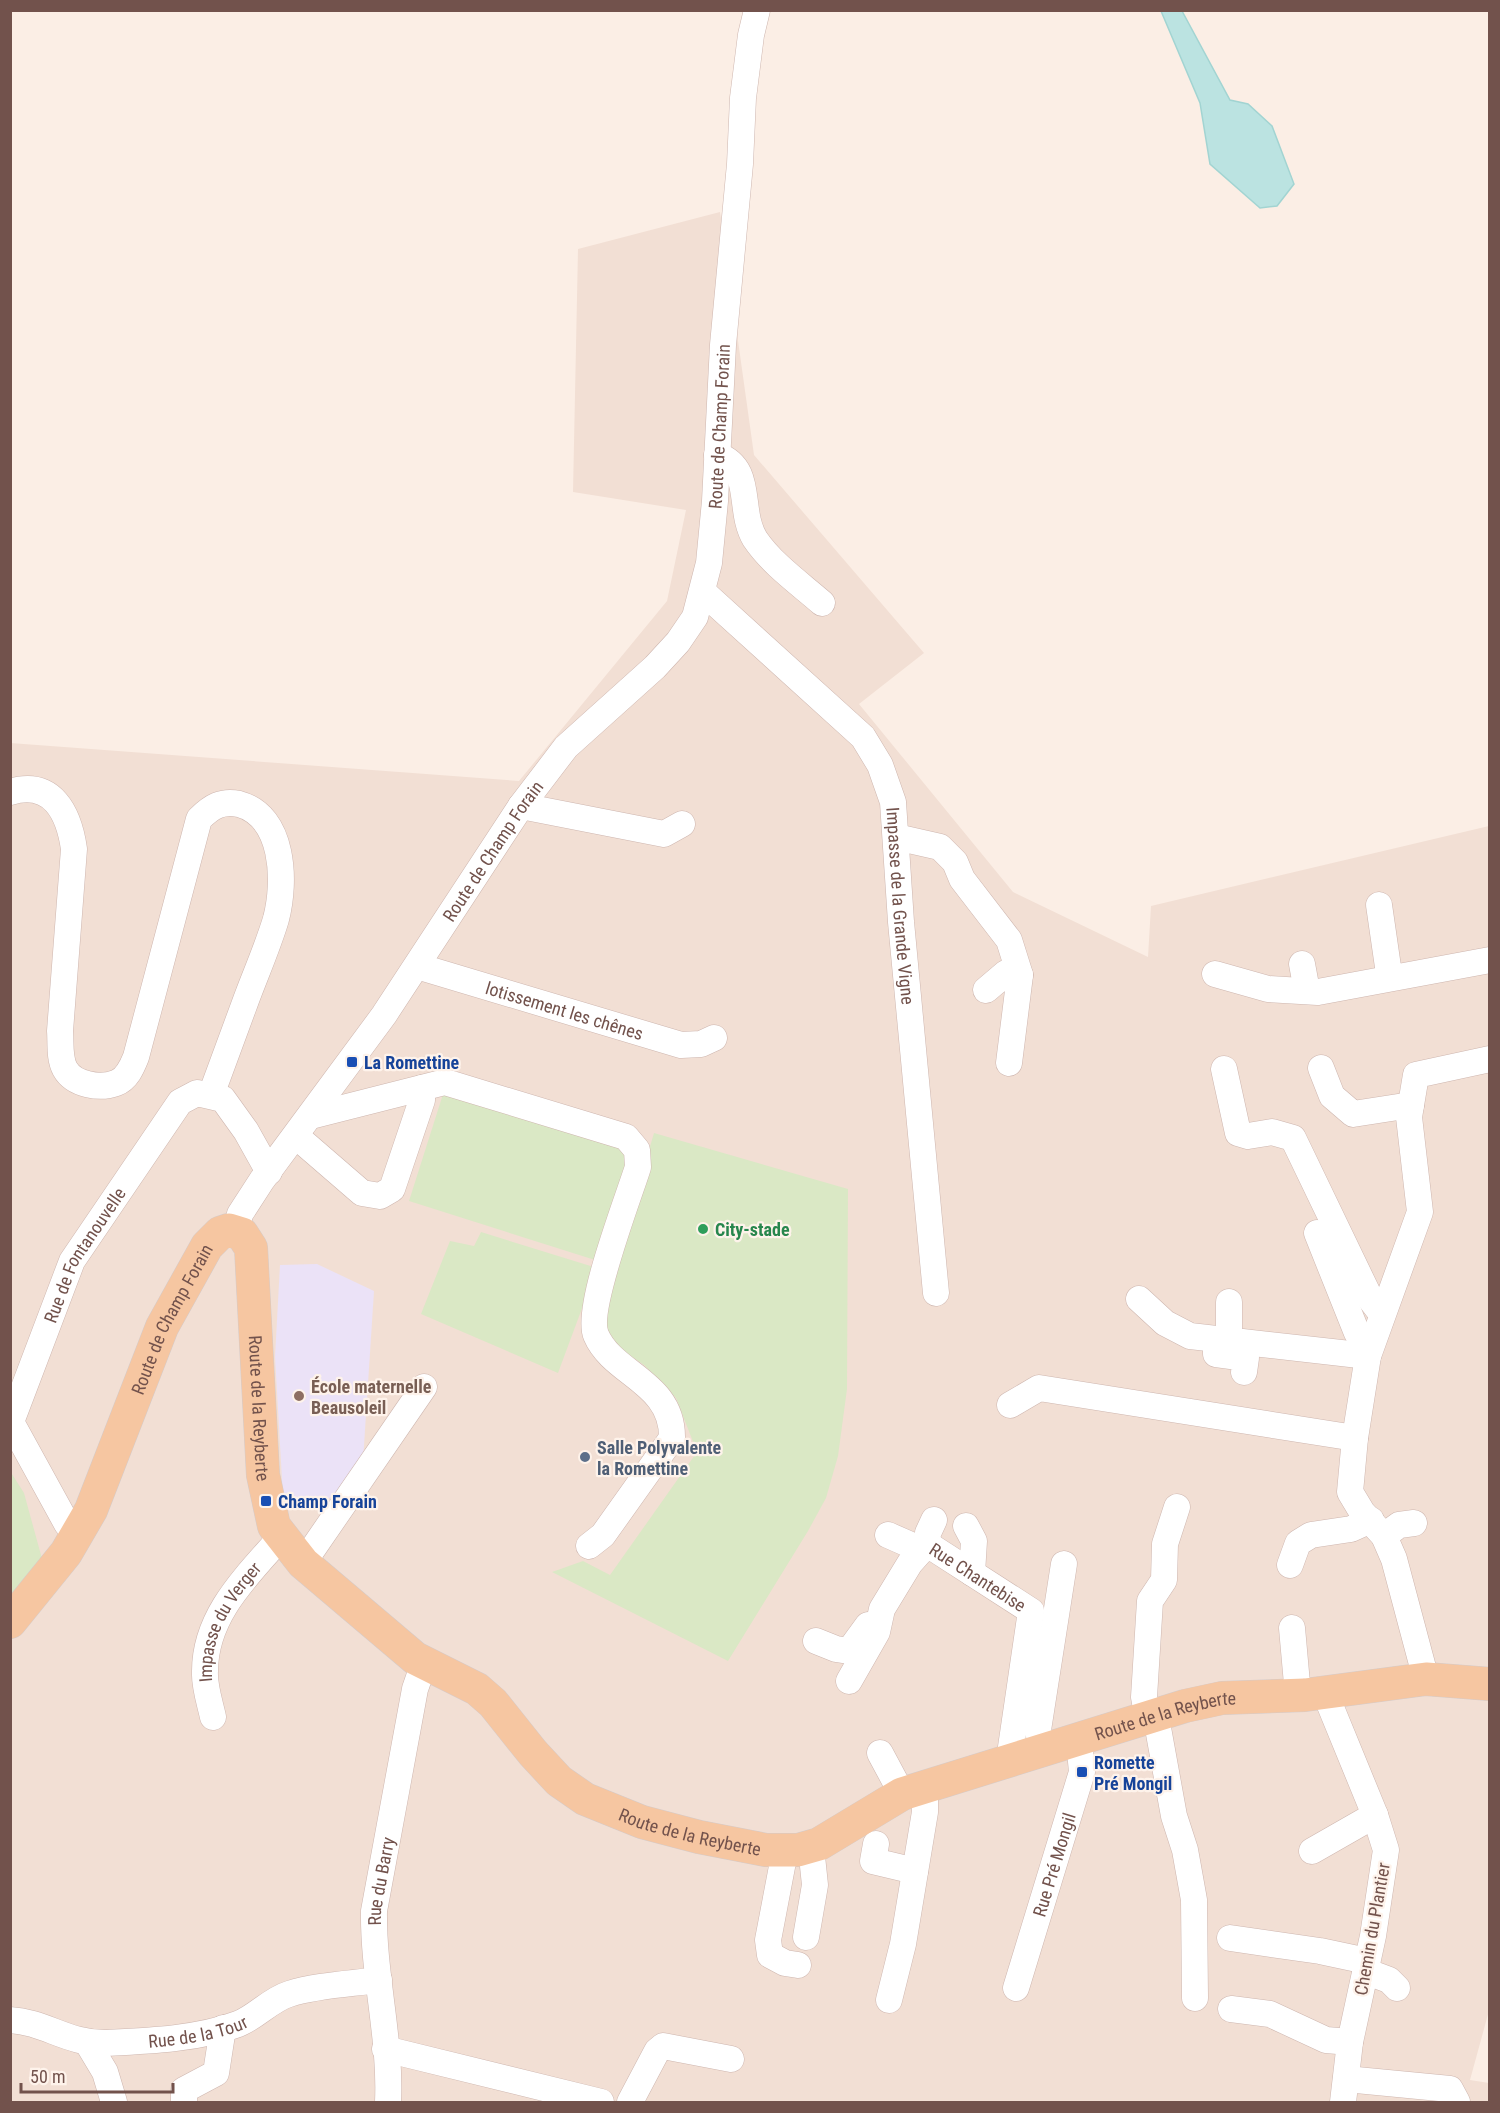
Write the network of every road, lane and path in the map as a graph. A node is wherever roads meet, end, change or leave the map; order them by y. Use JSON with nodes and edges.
{"nodes":[{"id":1,"x":757,"y":10,"type":"edge"},
{"id":2,"x":717,"y":455,"type":"junction"},
{"id":3,"x":703,"y":592,"type":"junction"},
{"id":4,"x":822,"y":603,"type":"dead end"},
{"id":5,"x":10,"y":792,"type":"edge"},
{"id":6,"x":521,"y":806,"type":"junction"},
{"id":7,"x":682,"y":824,"type":"dead end"},
{"id":8,"x":896,"y":837,"type":"junction"},
{"id":9,"x":1379,"y":905,"type":"dead end"},
{"id":10,"x":1490,"y":960,"type":"edge"},
{"id":11,"x":1302,"y":964,"type":"dead end"},
{"id":12,"x":417,"y":966,"type":"junction"},
{"id":13,"x":1215,"y":974,"type":"dead end"},
{"id":14,"x":1020,"y":975,"type":"junction"},
{"id":15,"x":1393,"y":977,"type":"junction"},
{"id":16,"x":986,"y":990,"type":"dead end"},
{"id":17,"x":1307,"y":991,"type":"junction"},
{"id":18,"x":714,"y":1038,"type":"dead end"},
{"id":19,"x":1490,"y":1059,"type":"edge"},
{"id":20,"x":1009,"y":1063,"type":"dead end"},
{"id":21,"x":1321,"y":1068,"type":"dead end"},
{"id":22,"x":1224,"y":1069,"type":"dead end"},
{"id":23,"x":422,"y":1088,"type":"junction"},
{"id":24,"x":211,"y":1095,"type":"junction"},
{"id":25,"x":1404,"y":1122,"type":"junction"},
{"id":26,"x":303,"y":1126,"type":"junction"},
{"id":27,"x":268,"y":1172,"type":"junction"},
{"id":28,"x":236,"y":1230,"type":"junction"},
{"id":29,"x":1317,"y":1233,"type":"dead end"},
{"id":30,"x":936,"y":1293,"type":"dead end"},
{"id":31,"x":1139,"y":1299,"type":"dead end"},
{"id":32,"x":1229,"y":1302,"type":"dead end"},
{"id":33,"x":1381,"y":1313,"type":"junction"},
{"id":34,"x":1223,"y":1339,"type":"junction"},
{"id":35,"x":1370,"y":1350,"type":"junction"},
{"id":36,"x":1244,"y":1372,"type":"dead end"},
{"id":37,"x":1043,"y":1374,"type":"dead end"},
{"id":38,"x":424,"y":1387,"type":"dead end"},
{"id":39,"x":1147,"y":1403,"type":"junction"},
{"id":40,"x":1010,"y":1405,"type":"dead end"},
{"id":41,"x":1116,"y":1418,"type":"dead end"},
{"id":42,"x":11,"y":1421,"type":"edge"},
{"id":43,"x":1355,"y":1438,"type":"junction"},
{"id":44,"x":1177,"y":1508,"type":"dead end"},
{"id":45,"x":934,"y":1520,"type":"dead end"},
{"id":46,"x":1414,"y":1523,"type":"dead end"},
{"id":47,"x":966,"y":1526,"type":"dead end"},
{"id":48,"x":1378,"y":1528,"type":"junction"},
{"id":49,"x":78,"y":1534,"type":"junction"},
{"id":50,"x":888,"y":1535,"type":"dead end"},
{"id":51,"x":281,"y":1537,"type":"junction"},
{"id":52,"x":589,"y":1546,"type":"dead end"},
{"id":53,"x":1153,"y":1546,"type":"dead end"},
{"id":54,"x":924,"y":1547,"type":"junction"},
{"id":55,"x":303,"y":1563,"type":"junction"},
{"id":56,"x":1064,"y":1564,"type":"dead end"},
{"id":57,"x":1290,"y":1565,"type":"dead end"},
{"id":58,"x":972,"y":1574,"type":"junction"},
{"id":59,"x":1153,"y":1595,"type":"junction"},
{"id":60,"x":882,"y":1609,"type":"junction"},
{"id":61,"x":10,"y":1622,"type":"edge"},
{"id":62,"x":1292,"y":1628,"type":"dead end"},
{"id":63,"x":816,"y":1641,"type":"dead end"},
{"id":64,"x":424,"y":1663,"type":"junction"},
{"id":65,"x":1426,"y":1679,"type":"junction"},
{"id":66,"x":849,"y":1682,"type":"dead end"},
{"id":67,"x":1490,"y":1684,"type":"edge"},
{"id":68,"x":1311,"y":1694,"type":"junction"},
{"id":69,"x":213,"y":1717,"type":"dead end"},
{"id":70,"x":1152,"y":1718,"type":"junction"},
{"id":71,"x":1079,"y":1740,"type":"junction"},
{"id":72,"x":1042,"y":1751,"type":"junction"},
{"id":73,"x":880,"y":1753,"type":"dead end"},
{"id":74,"x":1009,"y":1761,"type":"junction"},
{"id":75,"x":914,"y":1790,"type":"junction"},
{"id":76,"x":1375,"y":1815,"type":"junction"},
{"id":77,"x":876,"y":1844,"type":"dead end"},
{"id":78,"x":798,"y":1849,"type":"junction"},
{"id":79,"x":1312,"y":1851,"type":"dead end"},
{"id":80,"x":915,"y":1871,"type":"junction"},
{"id":81,"x":806,"y":1937,"type":"dead end"},
{"id":82,"x":1230,"y":1938,"type":"dead end"},
{"id":83,"x":798,"y":1965,"type":"dead end"},
{"id":84,"x":1366,"y":1966,"type":"junction"},
{"id":85,"x":379,"y":1980,"type":"junction"},
{"id":86,"x":1016,"y":1988,"type":"dead end"},
{"id":87,"x":1397,"y":1988,"type":"dead end"},
{"id":88,"x":1195,"y":1998,"type":"dead end"},
{"id":89,"x":889,"y":2000,"type":"dead end"},
{"id":90,"x":1231,"y":2009,"type":"dead end"},
{"id":91,"x":10,"y":2020,"type":"edge"},
{"id":92,"x":223,"y":2028,"type":"junction"},
{"id":93,"x":87,"y":2042,"type":"junction"},
{"id":94,"x":1350,"y":2042,"type":"junction"},
{"id":95,"x":385,"y":2049,"type":"junction"},
{"id":96,"x":731,"y":2059,"type":"dead end"},
{"id":97,"x":1344,"y":2091,"type":"edge"},
{"id":98,"x":114,"y":2103,"type":"edge"},
{"id":99,"x":184,"y":2103,"type":"edge"},
{"id":100,"x":388,"y":2103,"type":"edge"},
{"id":101,"x":601,"y":2103,"type":"edge"},
{"id":102,"x":630,"y":2103,"type":"edge"},
{"id":103,"x":1457,"y":2103,"type":"edge"}],
"edges":[{"from":1,"to":2,"type":"street","name":"Route de Champ Forain"},
{"from":2,"to":3,"type":"street","name":"Route de Champ Forain"},
{"from":2,"to":4,"type":"street"},
{"from":3,"to":6,"type":"street","name":"Route de Champ Forain"},
{"from":3,"to":8,"type":"street","name":"Impasse de la Grande Vigne"},
{"from":5,"to":24,"type":"street"},
{"from":6,"to":7,"type":"street"},
{"from":6,"to":12,"type":"street","name":"Route de Champ Forain"},
{"from":8,"to":14,"type":"street"},
{"from":8,"to":30,"type":"street","name":"Impasse de la Grande Vigne"},
{"from":9,"to":15,"type":"street"},
{"from":10,"to":15,"type":"street"},
{"from":11,"to":17,"type":"street"},
{"from":12,"to":18,"type":"street","name":"lotissement les chênes"},
{"from":12,"to":26,"type":"street","name":"Route de Champ Forain"},
{"from":13,"to":17,"type":"street"},
{"from":14,"to":16,"type":"street"},
{"from":14,"to":20,"type":"street"},
{"from":15,"to":17,"type":"street"},
{"from":19,"to":25,"type":"street"},
{"from":21,"to":25,"type":"street"},
{"from":22,"to":33,"type":"street"},
{"from":23,"to":26,"type":"street"},
{"from":23,"to":26,"type":"street"},
{"from":23,"to":52,"type":"street"},
{"from":24,"to":27,"type":"street"},
{"from":24,"to":42,"type":"street","name":"Rue de Fontanouvelle"},
{"from":25,"to":33,"type":"street"},
{"from":26,"to":27,"type":"street","name":"Route de Champ Forain"},
{"from":27,"to":28,"type":"street","name":"Route de Champ Forain"},
{"from":28,"to":49,"type":"main road","name":"Route de Champ Forain"},
{"from":28,"to":51,"type":"main road","name":"Route de la Reyberte"},
{"from":29,"to":35,"type":"street"},
{"from":31,"to":34,"type":"street"},
{"from":32,"to":34,"type":"street"},
{"from":33,"to":35,"type":"street"},
{"from":34,"to":35,"type":"street"},
{"from":34,"to":36,"type":"street"},
{"from":35,"to":43,"type":"street"},
{"from":37,"to":39,"type":"street"},
{"from":38,"to":55,"type":"street"},
{"from":39,"to":40,"type":"street"},
{"from":39,"to":41,"type":"street"},
{"from":39,"to":43,"type":"street"},
{"from":42,"to":49,"type":"street","name":"Rue de Fontanouvelle"},
{"from":43,"to":48,"type":"street"},
{"from":44,"to":59,"type":"street"},
{"from":45,"to":54,"type":"street"},
{"from":46,"to":48,"type":"street"},
{"from":47,"to":58,"type":"street"},
{"from":48,"to":57,"type":"street"},
{"from":48,"to":65,"type":"street"},
{"from":49,"to":61,"type":"main road","name":"Route de Champ Forain"},
{"from":50,"to":54,"type":"street"},
{"from":51,"to":55,"type":"main road","name":"Route de la Reyberte"},
{"from":51,"to":69,"type":"street","name":"Impasse du Verger"},
{"from":53,"to":59,"type":"street"},
{"from":54,"to":58,"type":"street","name":"Rue Chantebise"},
{"from":54,"to":60,"type":"street","name":"Rue Chantebise"},
{"from":55,"to":64,"type":"main road","name":"Route de la Reyberte"},
{"from":56,"to":72,"type":"street"},
{"from":58,"to":74,"type":"street","name":"Rue Chantebise"},
{"from":59,"to":70,"type":"street"},
{"from":60,"to":63,"type":"street"},
{"from":60,"to":66,"type":"street"},
{"from":62,"to":68,"type":"street","name":"Chemin du Plantier"},
{"from":64,"to":78,"type":"main road","name":"Route de la Reyberte"},
{"from":64,"to":85,"type":"street","name":"Rue du Barry"},
{"from":65,"to":67,"type":"main road","name":"Route de la Reyberte"},
{"from":65,"to":68,"type":"main road","name":"Route de la Reyberte"},
{"from":68,"to":70,"type":"main road","name":"Route de la Reyberte"},
{"from":68,"to":76,"type":"street","name":"Chemin du Plantier"},
{"from":70,"to":71,"type":"main road","name":"Route de la Reyberte"},
{"from":70,"to":88,"type":"street"},
{"from":71,"to":72,"type":"main road","name":"Route de la Reyberte"},
{"from":71,"to":86,"type":"street","name":"Rue Pré Mongil"},
{"from":72,"to":74,"type":"main road","name":"Route de la Reyberte"},
{"from":73,"to":75,"type":"street"},
{"from":74,"to":75,"type":"main road","name":"Route de la Reyberte"},
{"from":75,"to":78,"type":"main road","name":"Route de la Reyberte"},
{"from":75,"to":80,"type":"street"},
{"from":76,"to":79,"type":"street"},
{"from":76,"to":84,"type":"street","name":"Chemin du Plantier"},
{"from":77,"to":80,"type":"street"},
{"from":78,"to":81,"type":"street"},
{"from":78,"to":83,"type":"street"},
{"from":80,"to":89,"type":"street"},
{"from":82,"to":84,"type":"street"},
{"from":84,"to":87,"type":"street"},
{"from":84,"to":94,"type":"street","name":"Chemin du Plantier"},
{"from":85,"to":92,"type":"street","name":"Rue de la Tour"},
{"from":85,"to":95,"type":"street","name":"Rue du Barry"},
{"from":90,"to":94,"type":"street"},
{"from":91,"to":93,"type":"street","name":"Rue de la Tour"},
{"from":92,"to":93,"type":"street","name":"Rue de la Tour"},
{"from":92,"to":99,"type":"street"},
{"from":93,"to":98,"type":"street"},
{"from":94,"to":97,"type":"street","name":"Chemin du Plantier"},
{"from":95,"to":100,"type":"street","name":"Rue du Barry"},
{"from":95,"to":101,"type":"street"},
{"from":96,"to":102,"type":"street"},
{"from":97,"to":103,"type":"street"}]}
